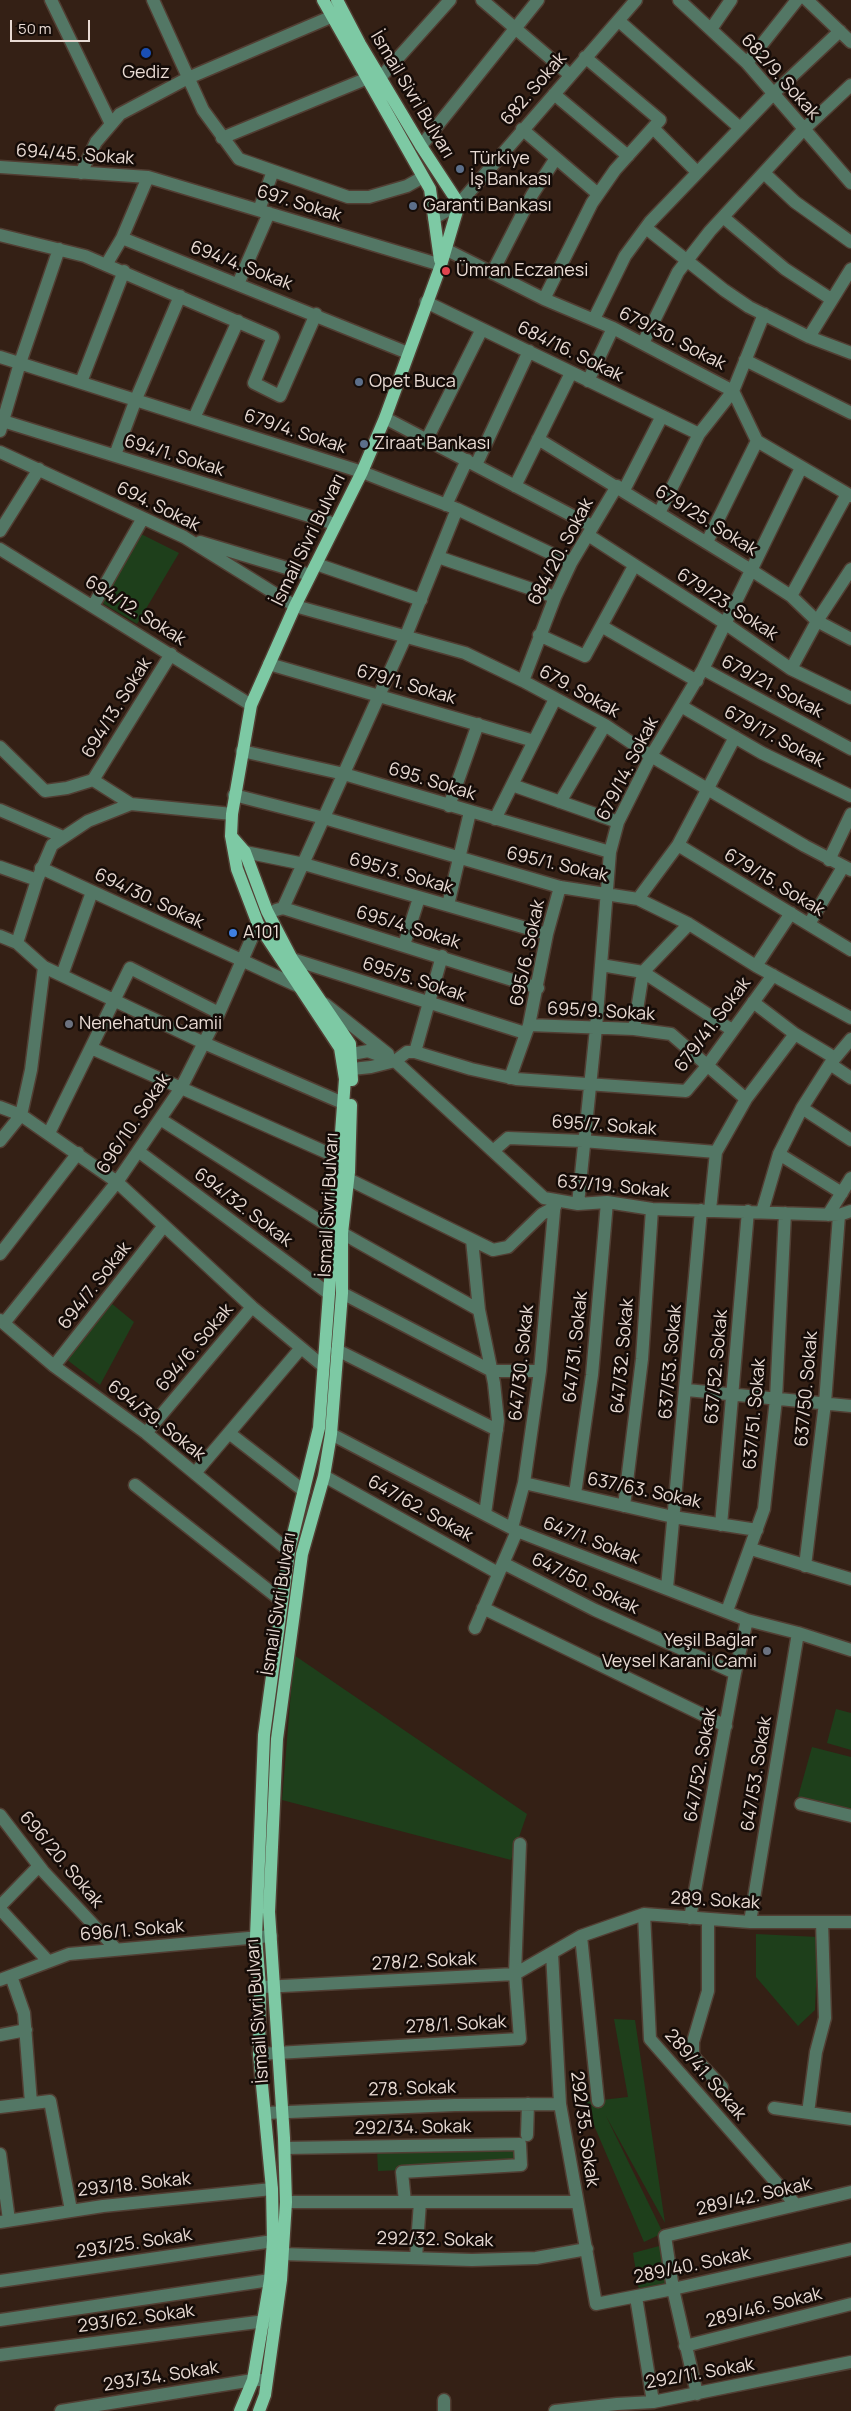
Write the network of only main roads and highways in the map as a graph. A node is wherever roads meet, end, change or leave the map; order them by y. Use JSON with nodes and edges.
{"nodes":[{"id":1,"x":323,"y":0,"type":"edge"},
{"id":2,"x":337,"y":0,"type":"edge"},
{"id":3,"x":374,"y":78,"type":"junction"},
{"id":4,"x":441,"y":265,"type":"junction"},
{"id":5,"x":231,"y":836,"type":"junction"},
{"id":6,"x":349,"y":1062,"type":"junction"},
{"id":7,"x":337,"y":1231,"type":"junction"},
{"id":8,"x":282,"y":1601,"type":"junction"},
{"id":9,"x":295,"y":1602,"type":"junction"},
{"id":10,"x":270,"y":2320,"type":"junction"},
{"id":11,"x":240,"y":2411,"type":"edge"},
{"id":12,"x":259,"y":2411,"type":"edge"}],
"edges":[{"from":1,"to":3,"type":"main road","name":"İsmail Sivri Bulvarı"},
{"from":2,"to":3,"type":"main road","name":"İsmail Sivri Bulvarı"},
{"from":3,"to":4,"type":"main road","name":"İsmail Sivri Bulvarı"},
{"from":3,"to":4,"type":"main road","name":"İsmail Sivri Bulvarı"},
{"from":4,"to":5,"type":"main road","name":"İsmail Sivri Bulvarı"},
{"from":5,"to":6,"type":"main road","name":"İsmail Sivri Bulvarı"},
{"from":5,"to":6,"type":"main road","name":"İsmail Sivri Bulvarı"},
{"from":6,"to":7,"type":"main road","name":"İsmail Sivri Bulvarı"},
{"from":6,"to":7,"type":"main road","name":"İsmail Sivri Bulvarı"},
{"from":7,"to":8,"type":"main road","name":"İsmail Sivri Bulvarı"},
{"from":7,"to":9,"type":"main road","name":"İsmail Sivri Bulvarı"},
{"from":8,"to":9,"type":"main road"},
{"from":8,"to":10,"type":"main road","name":"İsmail Sivri Bulvarı"},
{"from":9,"to":10,"type":"main road","name":"İsmail Sivri Bulvarı"},
{"from":10,"to":11,"type":"main road","name":"İsmail Sivri Bulvarı"},
{"from":10,"to":12,"type":"main road","name":"İsmail Sivri Bulvarı"}]}
